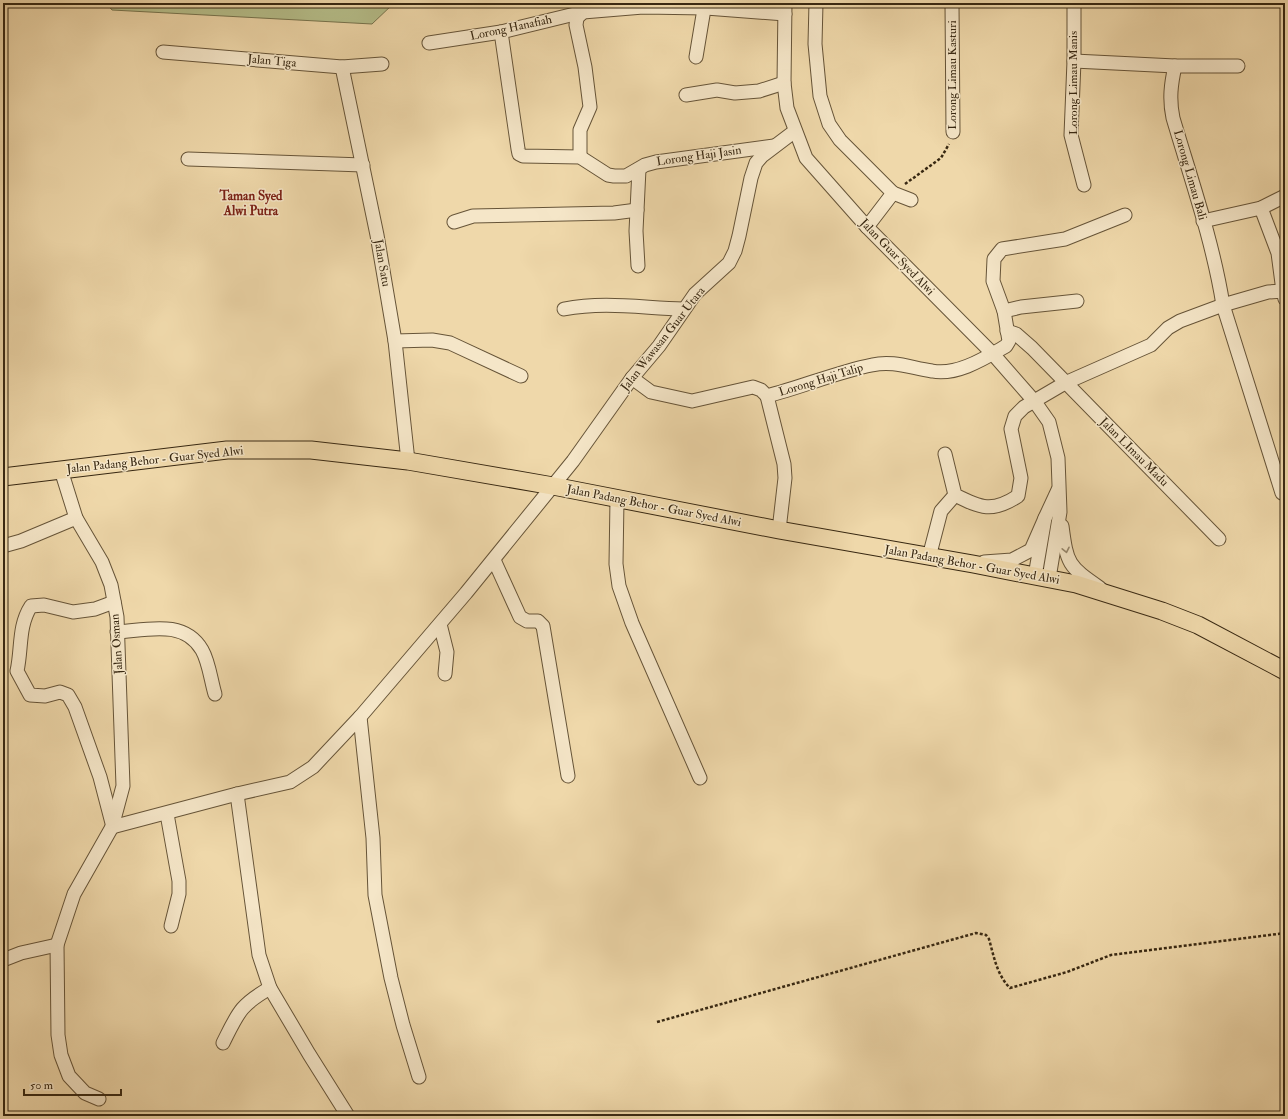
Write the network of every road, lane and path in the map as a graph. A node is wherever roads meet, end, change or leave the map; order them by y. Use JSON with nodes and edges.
{"nodes":[{"id":1,"x":816,"y":3,"type":"edge"},
{"id":2,"x":952,"y":3,"type":"edge"},
{"id":3,"x":1074,"y":3,"type":"edge"},
{"id":4,"x":706,"y":5,"type":"edge"},
{"id":5,"x":584,"y":8,"type":"edge"},
{"id":6,"x":785,"y":9,"type":"edge"},
{"id":7,"x":501,"y":32,"type":"junction"},
{"id":8,"x":429,"y":44,"type":"dead end"},
{"id":9,"x":163,"y":52,"type":"dead end"},
{"id":10,"x":696,"y":57,"type":"dead end"},
{"id":11,"x":1074,"y":61,"type":"junction"},
{"id":12,"x":382,"y":64,"type":"dead end"},
{"id":13,"x":1175,"y":66,"type":"junction"},
{"id":14,"x":1238,"y":66,"type":"dead end"},
{"id":15,"x":342,"y":67,"type":"junction"},
{"id":16,"x":784,"y":83,"type":"junction"},
{"id":17,"x":686,"y":95,"type":"dead end"},
{"id":18,"x":795,"y":131,"type":"junction"},
{"id":19,"x":953,"y":132,"type":"joint"},
{"id":20,"x":774,"y":146,"type":"junction"},
{"id":21,"x":580,"y":158,"type":"junction"},
{"id":22,"x":188,"y":159,"type":"dead end"},
{"id":23,"x":363,"y":164,"type":"junction"},
{"id":24,"x":640,"y":169,"type":"junction"},
{"id":25,"x":1084,"y":186,"type":"dead end"},
{"id":26,"x":893,"y":192,"type":"junction"},
{"id":27,"x":1285,"y":196,"type":"edge"},
{"id":28,"x":911,"y":200,"type":"dead end"},
{"id":29,"x":1261,"y":208,"type":"junction"},
{"id":30,"x":637,"y":210,"type":"junction"},
{"id":31,"x":1125,"y":215,"type":"dead end"},
{"id":32,"x":1203,"y":220,"type":"junction"},
{"id":33,"x":454,"y":222,"type":"dead end"},
{"id":34,"x":867,"y":227,"type":"junction"},
{"id":35,"x":638,"y":266,"type":"dead end"},
{"id":36,"x":1284,"y":295,"type":"edge"},
{"id":37,"x":1077,"y":301,"type":"dead end"},
{"id":38,"x":1223,"y":305,"type":"junction"},
{"id":39,"x":564,"y":309,"type":"dead end"},
{"id":40,"x":683,"y":309,"type":"junction"},
{"id":41,"x":1004,"y":311,"type":"junction"},
{"id":42,"x":1008,"y":332,"type":"junction"},
{"id":43,"x":395,"y":341,"type":"junction"},
{"id":44,"x":993,"y":354,"type":"junction"},
{"id":45,"x":521,"y":376,"type":"dead end"},
{"id":46,"x":632,"y":378,"type":"junction"},
{"id":47,"x":1065,"y":383,"type":"junction"},
{"id":48,"x":767,"y":396,"type":"junction"},
{"id":49,"x":1035,"y":402,"type":"junction"},
{"id":50,"x":945,"y":454,"type":"dead end"},
{"id":51,"x":408,"y":461,"type":"junction"},
{"id":52,"x":61,"y":470,"type":"junction"},
{"id":53,"x":3,"y":477,"type":"edge"},
{"id":54,"x":553,"y":486,"type":"junction"},
{"id":55,"x":1059,"y":489,"type":"junction"},
{"id":56,"x":1282,"y":494,"type":"dead end"},
{"id":57,"x":955,"y":495,"type":"junction"},
{"id":58,"x":617,"y":499,"type":"junction"},
{"id":59,"x":1060,"y":512,"type":"junction"},
{"id":60,"x":76,"y":518,"type":"junction"},
{"id":61,"x":1045,"y":518,"type":"junction"},
{"id":62,"x":779,"y":530,"type":"junction"},
{"id":63,"x":1219,"y":539,"type":"dead end"},
{"id":64,"x":3,"y":546,"type":"edge"},
{"id":65,"x":929,"y":557,"type":"junction"},
{"id":66,"x":494,"y":560,"type":"junction"},
{"id":67,"x":972,"y":564,"type":"junction"},
{"id":68,"x":1042,"y":577,"type":"junction"},
{"id":69,"x":1108,"y":593,"type":"junction"},
{"id":70,"x":114,"y":602,"type":"junction"},
{"id":71,"x":440,"y":624,"type":"junction"},
{"id":72,"x":117,"y":632,"type":"junction"},
{"id":73,"x":1285,"y":671,"type":"edge"},
{"id":74,"x":445,"y":674,"type":"dead end"},
{"id":75,"x":215,"y":694,"type":"dead end"},
{"id":76,"x":360,"y":717,"type":"junction"},
{"id":77,"x":568,"y":776,"type":"dead end"},
{"id":78,"x":700,"y":778,"type":"dead end"},
{"id":79,"x":237,"y":794,"type":"junction"},
{"id":80,"x":167,"y":814,"type":"junction"},
{"id":81,"x":112,"y":827,"type":"junction"},
{"id":82,"x":171,"y":926,"type":"dead end"},
{"id":83,"x":1285,"y":933,"type":"edge"},
{"id":84,"x":57,"y":945,"type":"junction"},
{"id":85,"x":3,"y":960,"type":"edge"},
{"id":86,"x":270,"y":988,"type":"junction"},
{"id":87,"x":657,"y":1022,"type":"dead end"},
{"id":88,"x":223,"y":1043,"type":"dead end"},
{"id":89,"x":419,"y":1076,"type":"dead end"},
{"id":90,"x":99,"y":1099,"type":"dead end"},
{"id":91,"x":348,"y":1116,"type":"edge"}],
"edges":[{"from":1,"to":26,"type":"street"},
{"from":2,"to":19,"type":"street","name":"Lorong Limau Kasturi"},
{"from":3,"to":11,"type":"street","name":"Lorong Limau Manis"},
{"from":4,"to":5,"type":"street","name":"Lorong Hanafiah"},
{"from":4,"to":6,"type":"street","name":"Lorong Hanafiah"},
{"from":4,"to":10,"type":"street"},
{"from":5,"to":7,"type":"street","name":"Lorong Hanafiah"},
{"from":5,"to":21,"type":"street"},
{"from":6,"to":16,"type":"street","name":"Jalan Guar Syed Alwi"},
{"from":7,"to":8,"type":"street","name":"Lorong Hanafiah"},
{"from":7,"to":21,"type":"street","name":"Lorong Haji Jasin"},
{"from":9,"to":15,"type":"street","name":"Jalan Tiga"},
{"from":11,"to":13,"type":"street"},
{"from":11,"to":25,"type":"street","name":"Lorong Limau Manis"},
{"from":12,"to":15,"type":"street","name":"Jalan Tiga"},
{"from":13,"to":14,"type":"street"},
{"from":13,"to":32,"type":"street","name":"Lorong Limau Bali"},
{"from":15,"to":23,"type":"street","name":"Jalan Satu"},
{"from":16,"to":17,"type":"street"},
{"from":16,"to":18,"type":"street","name":"Jalan Guar Syed Alwi"},
{"from":18,"to":20,"type":"street","name":"Jalan Wawasan Guar Utara"},
{"from":18,"to":34,"type":"street","name":"Jalan Guar Syed Alwi"},
{"from":19,"to":26,"type":"path","name":"Lorong Limau Kasturi"},
{"from":20,"to":24,"type":"street","name":"Lorong Haji Jasin"},
{"from":20,"to":40,"type":"street","name":"Jalan Wawasan Guar Utara"},
{"from":21,"to":24,"type":"street","name":"Lorong Haji Jasin"},
{"from":22,"to":23,"type":"street"},
{"from":23,"to":43,"type":"street","name":"Jalan Satu"},
{"from":24,"to":30,"type":"street"},
{"from":26,"to":28,"type":"street"},
{"from":26,"to":34,"type":"street"},
{"from":27,"to":29,"type":"street"},
{"from":29,"to":32,"type":"street"},
{"from":29,"to":36,"type":"street"},
{"from":30,"to":33,"type":"street"},
{"from":30,"to":35,"type":"street"},
{"from":31,"to":41,"type":"street"},
{"from":32,"to":38,"type":"street","name":"Lorong Limau Bali"},
{"from":34,"to":44,"type":"street","name":"Jalan Guar Syed Alwi"},
{"from":36,"to":38,"type":"street"},
{"from":37,"to":41,"type":"street"},
{"from":38,"to":47,"type":"street"},
{"from":38,"to":56,"type":"street","name":"Lorong Limau Bali"},
{"from":39,"to":40,"type":"street"},
{"from":40,"to":46,"type":"street","name":"Jalan Wawasan Guar Utara"},
{"from":41,"to":42,"type":"street"},
{"from":42,"to":44,"type":"street","name":"Lorong Haji Talip"},
{"from":42,"to":47,"type":"street","name":"Jalan LImau Madu"},
{"from":43,"to":45,"type":"street"},
{"from":43,"to":51,"type":"street","name":"Jalan Satu"},
{"from":44,"to":48,"type":"street","name":"Lorong Haji Talip"},
{"from":44,"to":49,"type":"street","name":"Jalan Guar Syed Alwi"},
{"from":46,"to":48,"type":"street","name":"Lorong Haji Talip"},
{"from":46,"to":54,"type":"street","name":"Jalan Wawasan Guar Utara"},
{"from":47,"to":49,"type":"street"},
{"from":47,"to":63,"type":"street","name":"Jalan LImau Madu"},
{"from":48,"to":62,"type":"street"},
{"from":49,"to":55,"type":"street","name":"Jalan Guar Syed Alwi"},
{"from":49,"to":57,"type":"street"},
{"from":50,"to":57,"type":"street"},
{"from":51,"to":52,"type":"main road","name":"Jalan Padang Behor - Guar Syed Alwi"},
{"from":51,"to":54,"type":"main road","name":"Jalan Padang Behor - Guar Syed Alwi"},
{"from":52,"to":53,"type":"main road","name":"Jalan Padang Behor - Guar Syed Alwi"},
{"from":52,"to":60,"type":"street","name":"Jalan Osman"},
{"from":54,"to":58,"type":"main road","name":"Jalan Padang Behor - Guar Syed Alwi"},
{"from":54,"to":66,"type":"street","name":"Jalan Wawasan Guar Utara"},
{"from":55,"to":59,"type":"street","name":"Jalan Guar Syed Alwi"},
{"from":55,"to":61,"type":"street","name":"Jalan Guar Syed Alwi"},
{"from":57,"to":65,"type":"street"},
{"from":58,"to":62,"type":"main road","name":"Jalan Padang Behor - Guar Syed Alwi"},
{"from":58,"to":78,"type":"street"},
{"from":59,"to":68,"type":"street","name":"Jalan Guar Syed Alwi"},
{"from":59,"to":69,"type":"street","one_way":true},
{"from":60,"to":64,"type":"street"},
{"from":60,"to":70,"type":"street","name":"Jalan Osman"},
{"from":61,"to":67,"type":"street"},
{"from":61,"to":68,"type":"street","name":"Jalan Guar Syed Alwi"},
{"from":62,"to":65,"type":"main road","name":"Jalan Padang Behor - Guar Syed Alwi"},
{"from":65,"to":67,"type":"main road","name":"Jalan Padang Behor - Guar Syed Alwi"},
{"from":66,"to":71,"type":"street","name":"Jalan Wawasan Guar Utara"},
{"from":66,"to":77,"type":"street"},
{"from":67,"to":68,"type":"main road","name":"Jalan Padang Behor - Guar Syed Alwi"},
{"from":68,"to":69,"type":"main road","name":"Jalan Padang Behor - Guar Syed Alwi"},
{"from":69,"to":73,"type":"main road","name":"Jalan Padang Behor - Guar Syed Alwi"},
{"from":70,"to":72,"type":"street","name":"Jalan Osman"},
{"from":70,"to":81,"type":"street"},
{"from":71,"to":74,"type":"street"},
{"from":71,"to":76,"type":"street","name":"Jalan Wawasan Guar Utara"},
{"from":72,"to":75,"type":"street"},
{"from":72,"to":81,"type":"street","name":"Jalan Osman"},
{"from":76,"to":79,"type":"street","name":"Jalan Wawasan Guar Utara"},
{"from":76,"to":89,"type":"street"},
{"from":79,"to":80,"type":"street","name":"Jalan Wawasan Guar Utara"},
{"from":79,"to":86,"type":"street"},
{"from":80,"to":81,"type":"street","name":"Jalan Wawasan Guar Utara"},
{"from":80,"to":82,"type":"street"},
{"from":81,"to":84,"type":"street","name":"Jalan Osman"},
{"from":83,"to":87,"type":"path"},
{"from":84,"to":85,"type":"street"},
{"from":84,"to":90,"type":"street","name":"Jalan Osman"},
{"from":86,"to":88,"type":"street"},
{"from":86,"to":91,"type":"street"}]}
